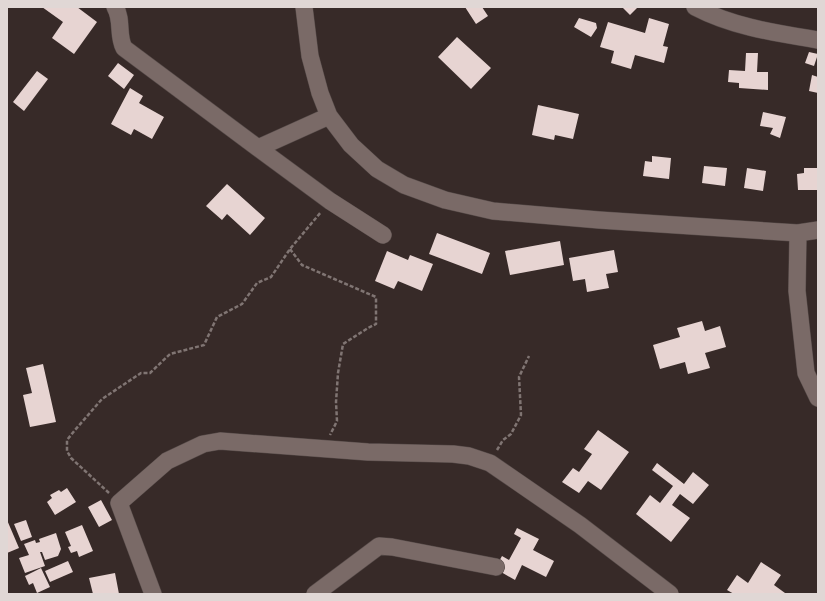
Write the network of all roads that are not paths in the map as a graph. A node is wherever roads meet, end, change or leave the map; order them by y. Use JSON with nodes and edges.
{"nodes":[{"id":1,"x":115,"y":7,"type":"edge"},
{"id":2,"x":304,"y":7,"type":"edge"},
{"id":3,"x":695,"y":7,"type":"edge"},
{"id":4,"x":818,"y":40,"type":"edge"},
{"id":5,"x":329,"y":116,"type":"junction"},
{"id":6,"x":258,"y":148,"type":"junction"},
{"id":7,"x":818,"y":230,"type":"edge"},
{"id":8,"x":798,"y":233,"type":"junction"},
{"id":9,"x":383,"y":235,"type":"dead end"},
{"id":10,"x":818,"y":398,"type":"edge"},
{"id":11,"x":496,"y":567,"type":"dead end"},
{"id":12,"x":153,"y":594,"type":"edge"},
{"id":13,"x":315,"y":594,"type":"edge"},
{"id":14,"x":670,"y":594,"type":"edge"}],
"edges":[{"from":1,"to":6,"type":"street"},
{"from":2,"to":5,"type":"street"},
{"from":3,"to":4,"type":"street"},
{"from":5,"to":6,"type":"street"},
{"from":5,"to":8,"type":"street"},
{"from":6,"to":9,"type":"street"},
{"from":7,"to":8,"type":"street"},
{"from":8,"to":10,"type":"street"},
{"from":11,"to":13,"type":"street"},
{"from":12,"to":14,"type":"street"}]}
